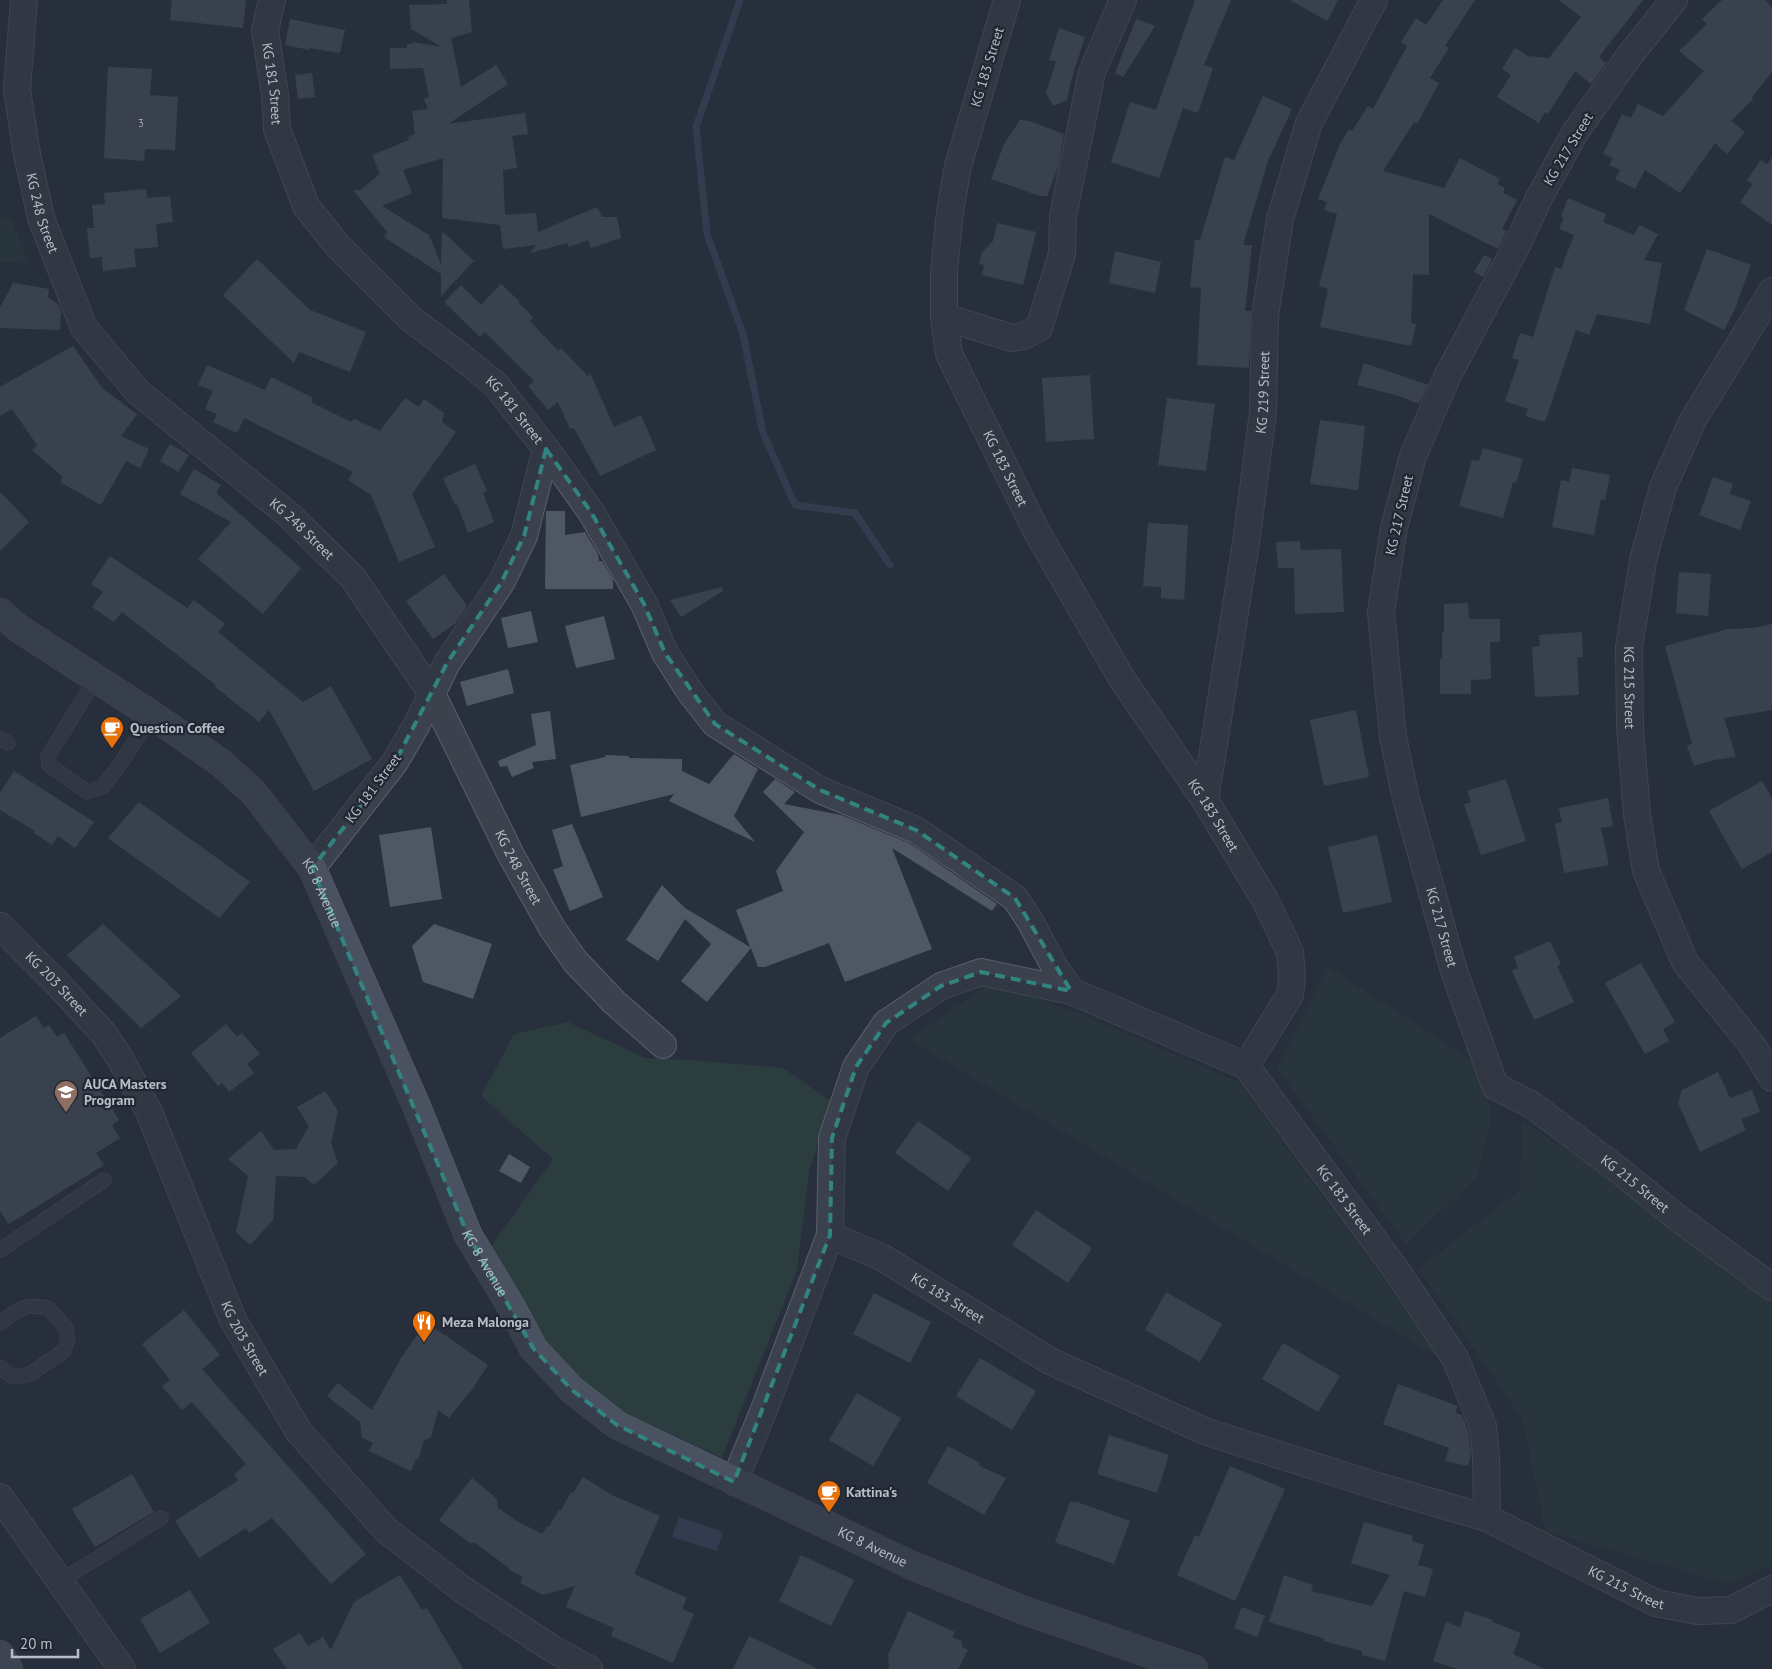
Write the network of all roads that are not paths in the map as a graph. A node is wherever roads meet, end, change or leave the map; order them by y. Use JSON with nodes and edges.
{"nodes":[{"id":1,"x":24,"y":0,"type":"edge"},
{"id":2,"x":272,"y":0,"type":"edge"},
{"id":3,"x":1007,"y":0,"type":"edge"},
{"id":4,"x":1122,"y":0,"type":"edge"},
{"id":5,"x":1374,"y":0,"type":"edge"},
{"id":6,"x":1674,"y":0,"type":"edge"},
{"id":7,"x":1772,"y":291,"type":"edge"},
{"id":8,"x":944,"y":317,"type":"junction"},
{"id":9,"x":546,"y":449,"type":"junction"},
{"id":10,"x":0,"y":612,"type":"edge"},
{"id":11,"x":96,"y":678,"type":"junction"},
{"id":12,"x":432,"y":694,"type":"junction"},
{"id":13,"x":152,"y":715,"type":"junction"},
{"id":14,"x":1206,"y":800,"type":"junction"},
{"id":15,"x":312,"y":868,"type":"junction"},
{"id":16,"x":0,"y":926,"type":"edge"},
{"id":17,"x":1071,"y":991,"type":"junction"},
{"id":18,"x":664,"y":1045,"type":"dead end"},
{"id":19,"x":1246,"y":1066,"type":"junction"},
{"id":20,"x":1772,"y":1078,"type":"edge"},
{"id":21,"x":1495,"y":1086,"type":"joint"},
{"id":22,"x":104,"y":1180,"type":"dead end"},
{"id":23,"x":830,"y":1235,"type":"junction"},
{"id":24,"x":0,"y":1250,"type":"edge"},
{"id":25,"x":1772,"y":1287,"type":"edge"},
{"id":26,"x":0,"y":1324,"type":"edge"},
{"id":27,"x":0,"y":1366,"type":"edge"},
{"id":28,"x":734,"y":1482,"type":"junction"},
{"id":29,"x":0,"y":1496,"type":"edge"},
{"id":30,"x":161,"y":1518,"type":"dead end"},
{"id":31,"x":1487,"y":1518,"type":"junction"},
{"id":32,"x":59,"y":1582,"type":"junction"},
{"id":33,"x":1772,"y":1589,"type":"edge"},
{"id":34,"x":0,"y":1654,"type":"edge"},
{"id":35,"x":9,"y":1669,"type":"edge"},
{"id":36,"x":122,"y":1669,"type":"edge"},
{"id":37,"x":590,"y":1669,"type":"edge"},
{"id":38,"x":1194,"y":1669,"type":"edge"}],
"edges":[{"from":1,"to":12,"type":"street","name":"KG 248 Street"},
{"from":2,"to":9,"type":"street","name":"KG 181 Street"},
{"from":3,"to":8,"type":"street","name":"KG 183 Street"},
{"from":4,"to":8,"type":"street"},
{"from":5,"to":14,"type":"street","name":"KG 219 Street"},
{"from":6,"to":21,"type":"street","name":"KG 217 Street"},
{"from":7,"to":20,"type":"street","name":"KG 215 Street"},
{"from":8,"to":14,"type":"street","name":"KG 183 Street"},
{"from":9,"to":12,"type":"street","name":"KG 181 Street"},
{"from":9,"to":17,"type":"street"},
{"from":10,"to":11,"type":"street","name":"KG 8 Avenue"},
{"from":11,"to":13,"type":"street","name":"KG 8 Avenue"},
{"from":11,"to":13,"type":"lane"},
{"from":12,"to":15,"type":"street","name":"KG 181 Street"},
{"from":12,"to":18,"type":"street","name":"KG 248 Street"},
{"from":13,"to":15,"type":"street","name":"KG 8 Avenue"},
{"from":14,"to":19,"type":"street","name":"KG 183 Street"},
{"from":15,"to":28,"type":"street","name":"KG 8 Avenue"},
{"from":16,"to":37,"type":"street","name":"KG 203 Street"},
{"from":17,"to":19,"type":"street"},
{"from":17,"to":23,"type":"street"},
{"from":19,"to":31,"type":"street","name":"KG 183 Street"},
{"from":21,"to":25,"type":"street","name":"KG 215 Street"},
{"from":22,"to":24,"type":"lane"},
{"from":23,"to":28,"type":"street"},
{"from":23,"to":31,"type":"street","name":"KG 183 Street"},
{"from":26,"to":27,"type":"lane"},
{"from":28,"to":38,"type":"street","name":"KG 8 Avenue"},
{"from":29,"to":32,"type":"street"},
{"from":30,"to":32,"type":"lane"},
{"from":31,"to":33,"type":"street","name":"KG 215 Street"},
{"from":32,"to":36,"type":"street"},
{"from":34,"to":35,"type":"main road"}]}
